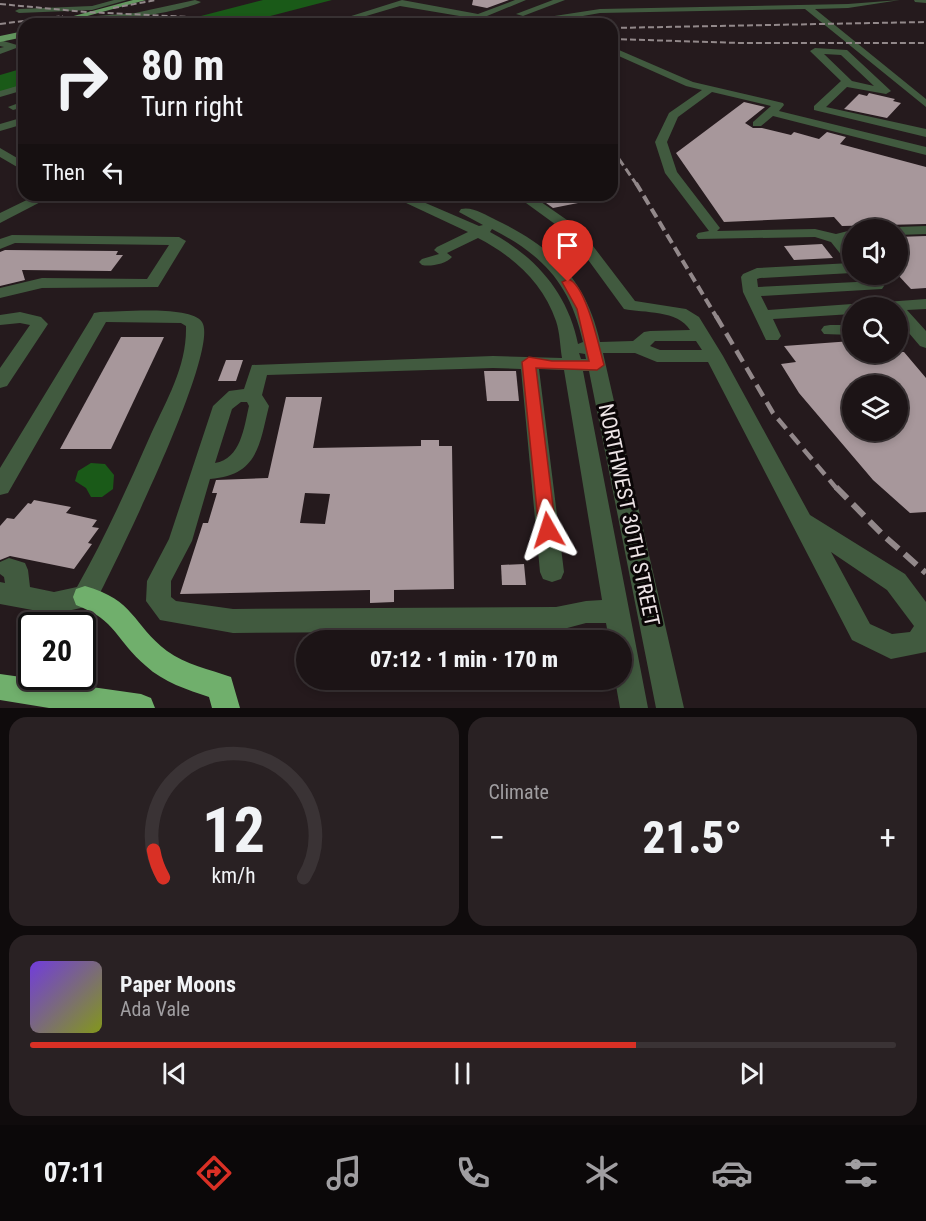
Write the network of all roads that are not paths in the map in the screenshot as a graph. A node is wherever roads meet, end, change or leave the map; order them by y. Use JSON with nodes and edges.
{"nodes":[{"id":1,"x":123,"y":0,"type":"edge"},
{"id":2,"x":142,"y":0,"type":"edge"},
{"id":3,"x":409,"y":0,"type":"edge"},
{"id":4,"x":522,"y":0,"type":"edge"},
{"id":5,"x":561,"y":0,"type":"edge"},
{"id":6,"x":896,"y":0,"type":"edge"},
{"id":7,"x":918,"y":0,"type":"edge"},
{"id":8,"x":197,"y":2,"type":"dead end"},
{"id":9,"x":926,"y":2,"type":"edge"},
{"id":10,"x":398,"y":3,"type":"junction"},
{"id":11,"x":450,"y":3,"type":"dead end"},
{"id":12,"x":592,"y":5,"type":"dead end"},
{"id":13,"x":807,"y":7,"type":"junction"},
{"id":14,"x":432,"y":9,"type":"junction"},
{"id":15,"x":65,"y":10,"type":"junction"},
{"id":16,"x":20,"y":11,"type":"dead end"},
{"id":17,"x":600,"y":11,"type":"junction"},
{"id":18,"x":41,"y":14,"type":"dead end"},
{"id":19,"x":479,"y":15,"type":"junction"},
{"id":20,"x":79,"y":18,"type":"edge"},
{"id":21,"x":128,"y":18,"type":"edge"},
{"id":22,"x":349,"y":18,"type":"edge"},
{"id":23,"x":493,"y":18,"type":"edge"},
{"id":24,"x":509,"y":18,"type":"edge"},
{"id":25,"x":558,"y":18,"type":"edge"},
{"id":26,"x":18,"y":34,"type":"edge"},
{"id":27,"x":0,"y":40,"type":"edge"},
{"id":28,"x":18,"y":45,"type":"edge"},
{"id":29,"x":18,"y":45,"type":"edge"},
{"id":30,"x":0,"y":51,"type":"edge"},
{"id":31,"x":618,"y":53,"type":"edge"},
{"id":32,"x":846,"y":83,"type":"junction"},
{"id":33,"x":18,"y":89,"type":"edge"},
{"id":34,"x":710,"y":89,"type":"junction"},
{"id":35,"x":914,"y":93,"type":"junction"},
{"id":36,"x":926,"y":93,"type":"edge"},
{"id":37,"x":0,"y":94,"type":"edge"},
{"id":38,"x":926,"y":104,"type":"edge"},
{"id":39,"x":770,"y":112,"type":"junction"},
{"id":40,"x":18,"y":122,"type":"edge"},
{"id":41,"x":757,"y":124,"type":"dead end"},
{"id":42,"x":0,"y":128,"type":"edge"},
{"id":43,"x":926,"y":133,"type":"edge"},
{"id":44,"x":926,"y":151,"type":"edge"},
{"id":45,"x":0,"y":152,"type":"edge"},
{"id":46,"x":18,"y":163,"type":"edge"},
{"id":47,"x":35,"y":201,"type":"edge"},
{"id":48,"x":410,"y":201,"type":"edge"},
{"id":49,"x":435,"y":201,"type":"edge"},
{"id":50,"x":531,"y":201,"type":"edge"},
{"id":51,"x":0,"y":219,"type":"edge"},
{"id":52,"x":926,"y":230,"type":"edge"},
{"id":53,"x":482,"y":231,"type":"junction"},
{"id":54,"x":908,"y":231,"type":"edge"},
{"id":55,"x":842,"y":238,"type":"edge"},
{"id":56,"x":0,"y":245,"type":"edge"},
{"id":57,"x":443,"y":253,"type":"dead end"},
{"id":58,"x":842,"y":269,"type":"edge"},
{"id":59,"x":0,"y":283,"type":"edge"},
{"id":60,"x":42,"y":283,"type":"junction"},
{"id":61,"x":842,"y":283,"type":"edge"},
{"id":62,"x":875,"y":285,"type":"edge"},
{"id":63,"x":751,"y":292,"type":"junction"},
{"id":64,"x":0,"y":293,"type":"edge"},
{"id":65,"x":886,"y":297,"type":"edge"},
{"id":66,"x":926,"y":304,"type":"edge"},
{"id":67,"x":908,"y":306,"type":"edge"},
{"id":68,"x":842,"y":310,"type":"edge"},
{"id":69,"x":763,"y":315,"type":"junction"},
{"id":70,"x":0,"y":320,"type":"edge"},
{"id":71,"x":830,"y":330,"type":"dead end"},
{"id":72,"x":842,"y":330,"type":"edge"},
{"id":73,"x":908,"y":331,"type":"edge"},
{"id":74,"x":702,"y":335,"type":"junction"},
{"id":75,"x":772,"y":336,"type":"dead end"},
{"id":76,"x":926,"y":342,"type":"edge"},
{"id":77,"x":638,"y":347,"type":"junction"},
{"id":78,"x":595,"y":356,"type":"junction"},
{"id":79,"x":714,"y":356,"type":"junction"},
{"id":80,"x":571,"y":357,"type":"junction"},
{"id":81,"x":529,"y":362,"type":"junction"},
{"id":82,"x":0,"y":382,"type":"edge"},
{"id":83,"x":252,"y":395,"type":"junction"},
{"id":84,"x":201,"y":472,"type":"junction"},
{"id":85,"x":0,"y":487,"type":"edge"},
{"id":86,"x":800,"y":520,"type":"junction"},
{"id":87,"x":9,"y":568,"type":"dead end"},
{"id":88,"x":552,"y":572,"type":"dead end"},
{"id":89,"x":9,"y":594,"type":"edge"},
{"id":90,"x":85,"y":597,"type":"junction"},
{"id":91,"x":616,"y":611,"type":"junction"},
{"id":92,"x":926,"y":622,"type":"edge"},
{"id":93,"x":926,"y":631,"type":"edge"},
{"id":94,"x":0,"y":687,"type":"edge"},
{"id":95,"x":141,"y":708,"type":"edge"},
{"id":96,"x":226,"y":708,"type":"edge"},
{"id":97,"x":634,"y":708,"type":"edge"},
{"id":98,"x":670,"y":708,"type":"edge"}],
"edges":[{"from":1,"to":15,"type":"street"},
{"from":2,"to":20,"type":"main road"},
{"from":3,"to":10,"type":"street"},
{"from":4,"to":19,"type":"street"},
{"from":5,"to":24,"type":"street"},
{"from":6,"to":13,"type":"street"},
{"from":7,"to":9,"type":"street"},
{"from":8,"to":21,"type":"street"},
{"from":10,"to":14,"type":"street"},
{"from":10,"to":22,"type":"street"},
{"from":11,"to":14,"type":"street"},
{"from":12,"to":17,"type":"street"},
{"from":13,"to":17,"type":"street"},
{"from":13,"to":35,"type":"street"},
{"from":14,"to":19,"type":"street"},
{"from":15,"to":16,"type":"street"},
{"from":15,"to":18,"type":"street"},
{"from":17,"to":25,"type":"street"},
{"from":19,"to":23,"type":"street"},
{"from":26,"to":27,"type":"main road"},
{"from":27,"to":28,"type":"street"},
{"from":29,"to":30,"type":"street"},
{"from":31,"to":34,"type":"street"},
{"from":32,"to":32,"type":"street"},
{"from":32,"to":43,"type":"street"},
{"from":33,"to":37,"type":"street"},
{"from":34,"to":39,"type":"street"},
{"from":34,"to":55,"type":"street"},
{"from":35,"to":36,"type":"street"},
{"from":35,"to":38,"type":"street"},
{"from":39,"to":41,"type":"street"},
{"from":39,"to":44,"type":"street"},
{"from":40,"to":42,"type":"street"},
{"from":45,"to":46,"type":"street"},
{"from":47,"to":51,"type":"street"},
{"from":48,"to":53,"type":"street"},
{"from":49,"to":53,"type":"street"},
{"from":50,"to":74,"type":"street"},
{"from":52,"to":54,"type":"street"},
{"from":53,"to":57,"type":"street"},
{"from":53,"to":78,"type":"street","name":"NORTHWEST 30TH STREET"},
{"from":53,"to":80,"type":"street","name":"NORTHWEST 30TH STREET"},
{"from":56,"to":60,"type":"street"},
{"from":58,"to":63,"type":"street"},
{"from":59,"to":60,"type":"street"},
{"from":60,"to":64,"type":"street"},
{"from":61,"to":63,"type":"street"},
{"from":62,"to":65,"type":"street"},
{"from":63,"to":69,"type":"street"},
{"from":66,"to":67,"type":"street"},
{"from":68,"to":69,"type":"street"},
{"from":69,"to":75,"type":"street"},
{"from":70,"to":82,"type":"street"},
{"from":71,"to":72,"type":"street"},
{"from":73,"to":76,"type":"street"},
{"from":74,"to":77,"type":"street"},
{"from":74,"to":79,"type":"street"},
{"from":77,"to":78,"type":"street"},
{"from":77,"to":79,"type":"street"},
{"from":78,"to":80,"type":"street"},
{"from":78,"to":98,"type":"street","name":"NORTHWEST 30TH STREET"},
{"from":79,"to":86,"type":"street"},
{"from":80,"to":81,"type":"street"},
{"from":80,"to":91,"type":"street","name":"NORTHWEST 30TH STREET"},
{"from":81,"to":83,"type":"street"},
{"from":81,"to":88,"type":"street"},
{"from":83,"to":84,"type":"street"},
{"from":83,"to":84,"type":"street"},
{"from":84,"to":91,"type":"street"},
{"from":85,"to":90,"type":"street"},
{"from":86,"to":92,"type":"street"},
{"from":86,"to":93,"type":"street"},
{"from":87,"to":89,"type":"street"},
{"from":89,"to":90,"type":"street"},
{"from":90,"to":96,"type":"highway"},
{"from":91,"to":97,"type":"street","name":"NORTHWEST 30TH STREET"},
{"from":94,"to":95,"type":"highway"}]}
